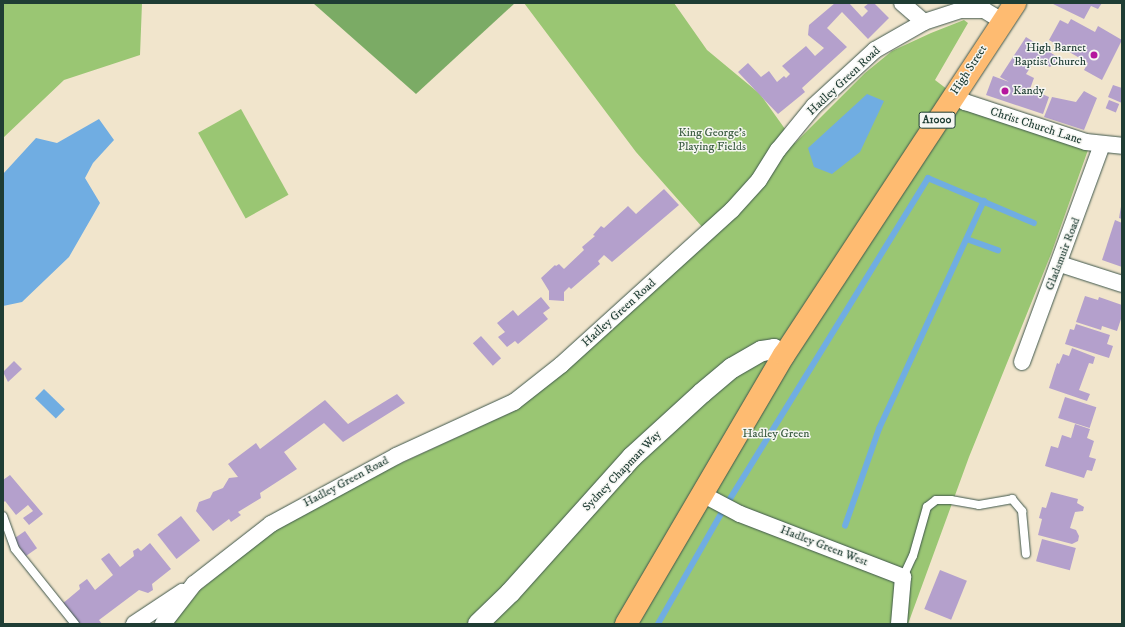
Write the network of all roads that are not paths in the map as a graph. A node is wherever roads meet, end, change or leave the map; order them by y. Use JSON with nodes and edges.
{"nodes":[{"id":1,"x":902,"y":3,"type":"edge"},
{"id":2,"x":1015,"y":3,"type":"edge"},
{"id":3,"x":978,"y":6,"type":"edge"},
{"id":4,"x":1002,"y":21,"type":"junction"},
{"id":5,"x":924,"y":22,"type":"junction"},
{"id":6,"x":954,"y":94,"type":"junction"},
{"id":7,"x":1121,"y":144,"type":"edge"},
{"id":8,"x":1102,"y":146,"type":"junction"},
{"id":9,"x":1060,"y":264,"type":"junction"},
{"id":10,"x":1122,"y":284,"type":"edge"},
{"id":11,"x":784,"y":355,"type":"junction"},
{"id":12,"x":1022,"y":362,"type":"dead end"},
{"id":13,"x":702,"y":494,"type":"junction"},
{"id":14,"x":3,"y":516,"type":"edge"},
{"id":15,"x":1026,"y":554,"type":"dead end"},
{"id":16,"x":903,"y":577,"type":"junction"},
{"id":17,"x":194,"y":584,"type":"junction"},
{"id":18,"x":75,"y":624,"type":"edge"},
{"id":19,"x":134,"y":624,"type":"edge"},
{"id":20,"x":163,"y":624,"type":"edge"},
{"id":21,"x":478,"y":624,"type":"edge"},
{"id":22,"x":626,"y":624,"type":"edge"},
{"id":23,"x":899,"y":624,"type":"edge"}],
"edges":[{"from":1,"to":5,"type":"street"},
{"from":2,"to":4,"type":"main road","name":"High Street","number":"A1000"},
{"from":3,"to":4,"type":"street","name":"Hadley Green Road"},
{"from":3,"to":5,"type":"street","name":"Hadley Green Road"},
{"from":4,"to":6,"type":"main road","name":"High Street","number":"A1000"},
{"from":5,"to":17,"type":"street","name":"Hadley Green Road"},
{"from":6,"to":8,"type":"street","name":"Christ Church Lane"},
{"from":6,"to":11,"type":"main road","name":"High Street","number":"A1000"},
{"from":7,"to":8,"type":"street","name":"Christ Church Lane"},
{"from":8,"to":9,"type":"street","name":"Gladsmuir Road"},
{"from":9,"to":10,"type":"street"},
{"from":9,"to":12,"type":"street","name":"Gladsmuir Road"},
{"from":11,"to":13,"type":"main road","number":"A1000"},
{"from":11,"to":21,"type":"street","name":"Sydney Chapman Way"},
{"from":13,"to":16,"type":"street","name":"Hadley Green West"},
{"from":13,"to":22,"type":"main road","number":"A1000"},
{"from":14,"to":18,"type":"lane"},
{"from":15,"to":16,"type":"lane"},
{"from":16,"to":23,"type":"street"},
{"from":17,"to":19,"type":"street","name":"Hadley Green Road"},
{"from":17,"to":20,"type":"street","name":"Hadley Green Road"}]}
